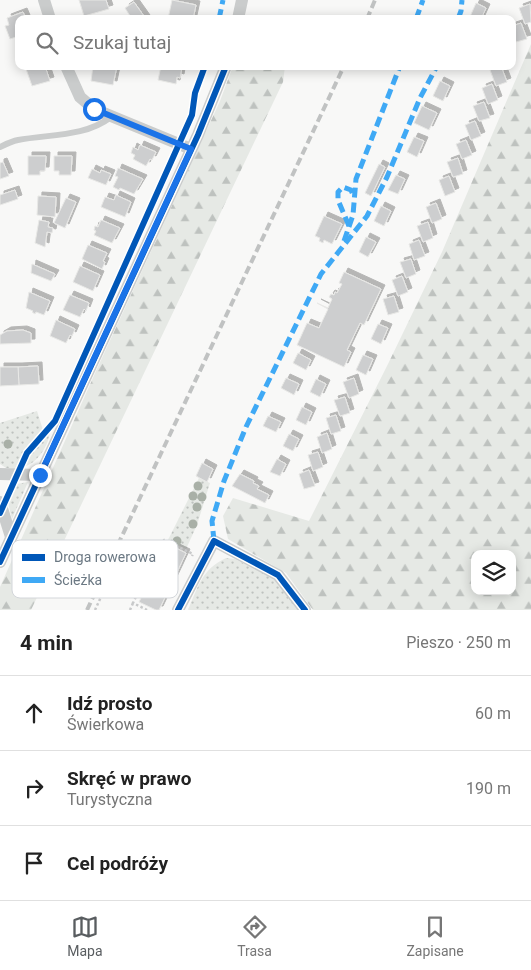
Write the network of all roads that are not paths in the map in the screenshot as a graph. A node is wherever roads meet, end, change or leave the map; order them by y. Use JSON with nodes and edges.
{"nodes":[{"id":1,"x":44,"y":0,"type":"edge"},
{"id":2,"x":242,"y":0,"type":"edge"},
{"id":3,"x":49,"y":15,"type":"edge"},
{"id":4,"x":239,"y":15,"type":"edge"},
{"id":5,"x":68,"y":70,"type":"edge"},
{"id":6,"x":224,"y":70,"type":"edge"},
{"id":7,"x":111,"y":117,"type":"junction"},
{"id":8,"x":0,"y":146,"type":"edge"},
{"id":9,"x":191,"y":149,"type":"junction"},
{"id":10,"x":0,"y":474,"type":"edge"},
{"id":11,"x":40,"y":475,"type":"junction"},
{"id":12,"x":0,"y":502,"type":"edge"},
{"id":13,"x":11,"y":537,"type":"junction"},
{"id":14,"x":0,"y":562,"type":"edge"},
{"id":15,"x":178,"y":610,"type":"edge"},
{"id":16,"x":305,"y":610,"type":"edge"}],
"edges":[{"from":1,"to":3,"type":"street"},
{"from":2,"to":4,"type":"street"},
{"from":5,"to":7,"type":"street"},
{"from":6,"to":9,"type":"street"},
{"from":7,"to":8,"type":"lane"},
{"from":7,"to":9,"type":"street"},
{"from":9,"to":11,"type":"street"},
{"from":10,"to":11,"type":"street"},
{"from":11,"to":13,"type":"street"},
{"from":12,"to":13,"type":"street"},
{"from":13,"to":14,"type":"street"},
{"from":15,"to":16,"type":"street"}]}
